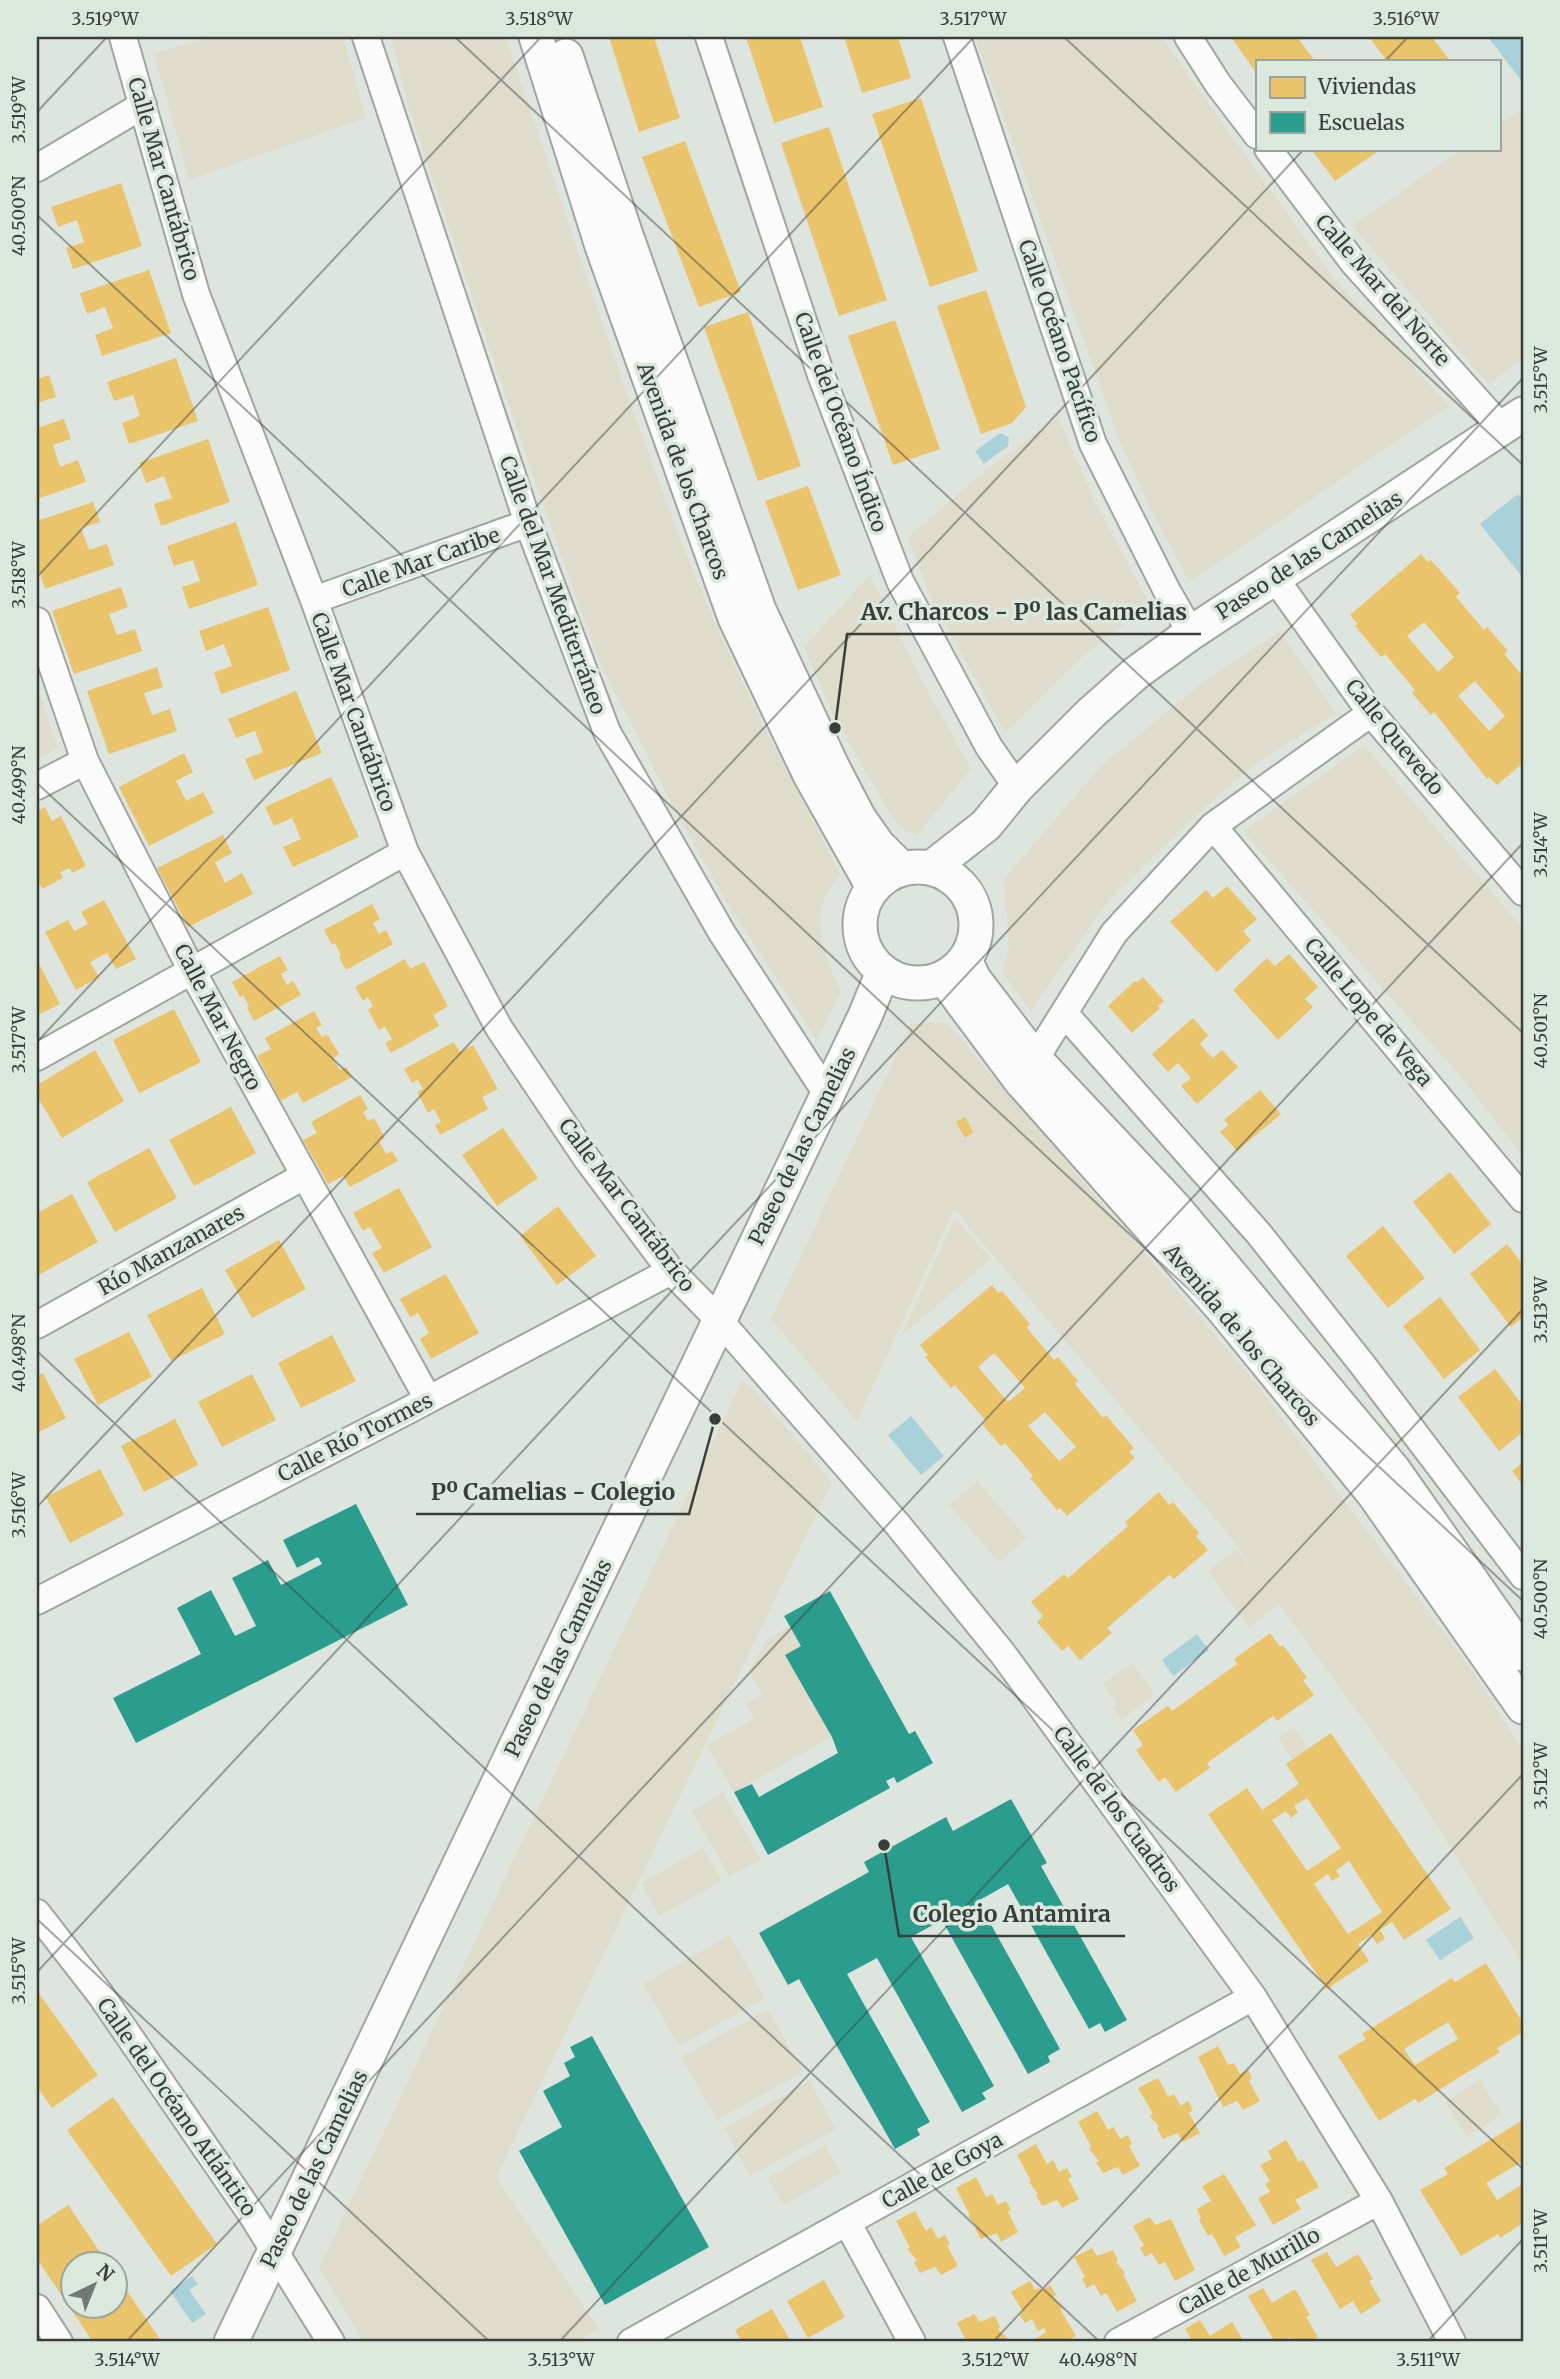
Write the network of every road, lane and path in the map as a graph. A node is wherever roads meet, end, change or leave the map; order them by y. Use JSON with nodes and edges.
{"nodes":[{"id":1,"x":123,"y":37,"type":"edge"},
{"id":2,"x":366,"y":37,"type":"edge"},
{"id":3,"x":536,"y":37,"type":"edge"},
{"id":4,"x":559,"y":37,"type":"edge"},
{"id":5,"x":709,"y":37,"type":"edge"},
{"id":6,"x":957,"y":37,"type":"edge"},
{"id":7,"x":1188,"y":37,"type":"edge"},
{"id":8,"x":143,"y":105,"type":"junction"},
{"id":9,"x":1256,"y":134,"type":"edge"},
{"id":10,"x":1269,"y":150,"type":"edge"},
{"id":11,"x":37,"y":168,"type":"edge"},
{"id":12,"x":1513,"y":421,"type":"edge"},
{"id":13,"x":528,"y":523,"type":"junction"},
{"id":14,"x":1274,"y":577,"type":"junction"},
{"id":15,"x":314,"y":600,"type":"junction"},
{"id":16,"x":37,"y":621,"type":"edge"},
{"id":17,"x":1191,"y":633,"type":"junction"},
{"id":18,"x":1371,"y":713,"type":"junction"},
{"id":19,"x":85,"y":761,"type":"junction"},
{"id":20,"x":37,"y":786,"type":"edge"},
{"id":21,"x":1017,"y":787,"type":"junction"},
{"id":22,"x":986,"y":825,"type":"junction"},
{"id":23,"x":1213,"y":826,"type":"junction"},
{"id":24,"x":405,"y":852,"type":"junction"},
{"id":25,"x":916,"y":868,"type":"junction"},
{"id":26,"x":873,"y":887,"type":"junction"},
{"id":27,"x":964,"y":889,"type":"junction"},
{"id":28,"x":1523,"y":892,"type":"edge"},
{"id":29,"x":954,"y":969,"type":"junction"},
{"id":30,"x":192,"y":971,"type":"junction"},
{"id":31,"x":892,"y":977,"type":"junction"},
{"id":32,"x":1064,"y":1013,"type":"junction"},
{"id":33,"x":37,"y":1057,"type":"edge"},
{"id":34,"x":1035,"y":1059,"type":"junction"},
{"id":35,"x":827,"y":1094,"type":"junction"},
{"id":36,"x":304,"y":1176,"type":"junction"},
{"id":37,"x":1523,"y":1199,"type":"edge"},
{"id":38,"x":671,"y":1271,"type":"junction"},
{"id":39,"x":37,"y":1325,"type":"edge"},
{"id":40,"x":725,"y":1328,"type":"junction"},
{"id":41,"x":429,"y":1399,"type":"junction"},
{"id":42,"x":1523,"y":1576,"type":"edge"},
{"id":43,"x":37,"y":1601,"type":"edge"},
{"id":44,"x":1523,"y":1654,"type":"edge"},
{"id":45,"x":1523,"y":1707,"type":"edge"},
{"id":46,"x":37,"y":1913,"type":"edge"},
{"id":47,"x":1253,"y":1997,"type":"junction"},
{"id":48,"x":1379,"y":2201,"type":"junction"},
{"id":49,"x":846,"y":2222,"type":"junction"},
{"id":50,"x":281,"y":2258,"type":"junction"},
{"id":51,"x":37,"y":2308,"type":"edge"},
{"id":52,"x":59,"y":2342,"type":"edge"},
{"id":53,"x":231,"y":2342,"type":"edge"},
{"id":54,"x":251,"y":2342,"type":"edge"},
{"id":55,"x":331,"y":2342,"type":"edge"},
{"id":56,"x":631,"y":2342,"type":"edge"},
{"id":57,"x":912,"y":2342,"type":"edge"},
{"id":58,"x":1118,"y":2342,"type":"edge"},
{"id":59,"x":1452,"y":2342,"type":"edge"}],
"edges":[{"from":1,"to":8,"type":"street","name":"Calle Mar Cantábrico"},
{"from":2,"to":13,"type":"street","name":"Calle del Mar Mediterráneo"},
{"from":3,"to":26,"type":"street","name":"Avenida de los Charcos"},
{"from":4,"to":25,"type":"street","name":"Avenida de los Charcos"},
{"from":5,"to":21,"type":"street","name":"Calle del Océano Índico"},
{"from":6,"to":17,"type":"street","name":"Calle Océano Pacífico"},
{"from":7,"to":9,"type":"street"},
{"from":8,"to":11,"type":"street"},
{"from":8,"to":15,"type":"street","name":"Calle Mar Cantábrico"},
{"from":10,"to":12,"type":"street","name":"Calle Mar del Norte"},
{"from":12,"to":14,"type":"street","name":"Paseo de las Camelias"},
{"from":13,"to":15,"type":"street","name":"Calle Mar Caribe"},
{"from":13,"to":35,"type":"street","name":"Calle del Mar Mediterráneo"},
{"from":14,"to":17,"type":"street","name":"Paseo de las Camelias"},
{"from":14,"to":18,"type":"street","name":"Calle Quevedo"},
{"from":15,"to":24,"type":"street","name":"Calle Mar Cantábrico"},
{"from":16,"to":19,"type":"street","name":"Calle Mar Negro"},
{"from":17,"to":21,"type":"street","name":"Paseo de las Camelias"},
{"from":18,"to":23,"type":"street"},
{"from":18,"to":28,"type":"street","name":"Calle Quevedo"},
{"from":19,"to":20,"type":"street"},
{"from":19,"to":30,"type":"street","name":"Calle Mar Negro"},
{"from":21,"to":22,"type":"street","name":"Paseo de las Camelias"},
{"from":22,"to":25,"type":"street"},
{"from":22,"to":27,"type":"street"},
{"from":23,"to":32,"type":"street"},
{"from":23,"to":37,"type":"street","name":"Calle Lope de Vega"},
{"from":24,"to":30,"type":"street"},
{"from":24,"to":38,"type":"street","name":"Calle Mar Cantábrico"},
{"from":25,"to":26,"type":"street"},
{"from":25,"to":27,"type":"street"},
{"from":26,"to":31,"type":"street"},
{"from":27,"to":29,"type":"street"},
{"from":29,"to":31,"type":"street"},
{"from":29,"to":34,"type":"street","name":"Avenida de los Charcos"},
{"from":29,"to":45,"type":"street","name":"Avenida de los Charcos"},
{"from":30,"to":33,"type":"street"},
{"from":30,"to":36,"type":"street","name":"Calle Mar Negro"},
{"from":31,"to":35,"type":"street","name":"Paseo de las Camelias"},
{"from":31,"to":40,"type":"street","name":"Paseo de las Camelias"},
{"from":32,"to":34,"type":"street"},
{"from":32,"to":42,"type":"street"},
{"from":34,"to":44,"type":"street","name":"Avenida de los Charcos"},
{"from":35,"to":40,"type":"street","name":"Paseo de las Camelias"},
{"from":36,"to":39,"type":"street","name":"Río Manzanares"},
{"from":36,"to":41,"type":"street","name":"Calle Mar Negro"},
{"from":38,"to":40,"type":"street","name":"Calle Mar Cantábrico"},
{"from":38,"to":41,"type":"street","name":"Calle Río Tormes"},
{"from":40,"to":47,"type":"street","name":"Calle de los Cuadros"},
{"from":40,"to":50,"type":"street","name":"Paseo de las Camelias"},
{"from":41,"to":43,"type":"street","name":"Calle Río Tormes"},
{"from":46,"to":50,"type":"street","name":"Calle del Océano Atlántico"},
{"from":47,"to":48,"type":"street","name":"Calle de los Cuadros"},
{"from":47,"to":49,"type":"street","name":"Calle de Goya"},
{"from":48,"to":58,"type":"street","name":"Calle de Murillo"},
{"from":48,"to":59,"type":"street","name":"Calle de los Cuadros"},
{"from":49,"to":56,"type":"street","name":"Calle de Goya"},
{"from":49,"to":57,"type":"street"},
{"from":50,"to":53,"type":"street","name":"Paseo de las Camelias"},
{"from":50,"to":54,"type":"street","name":"Paseo de las Camelias"},
{"from":50,"to":55,"type":"street","name":"Calle del Océano Atlántico"},
{"from":51,"to":52,"type":"street"}]}
